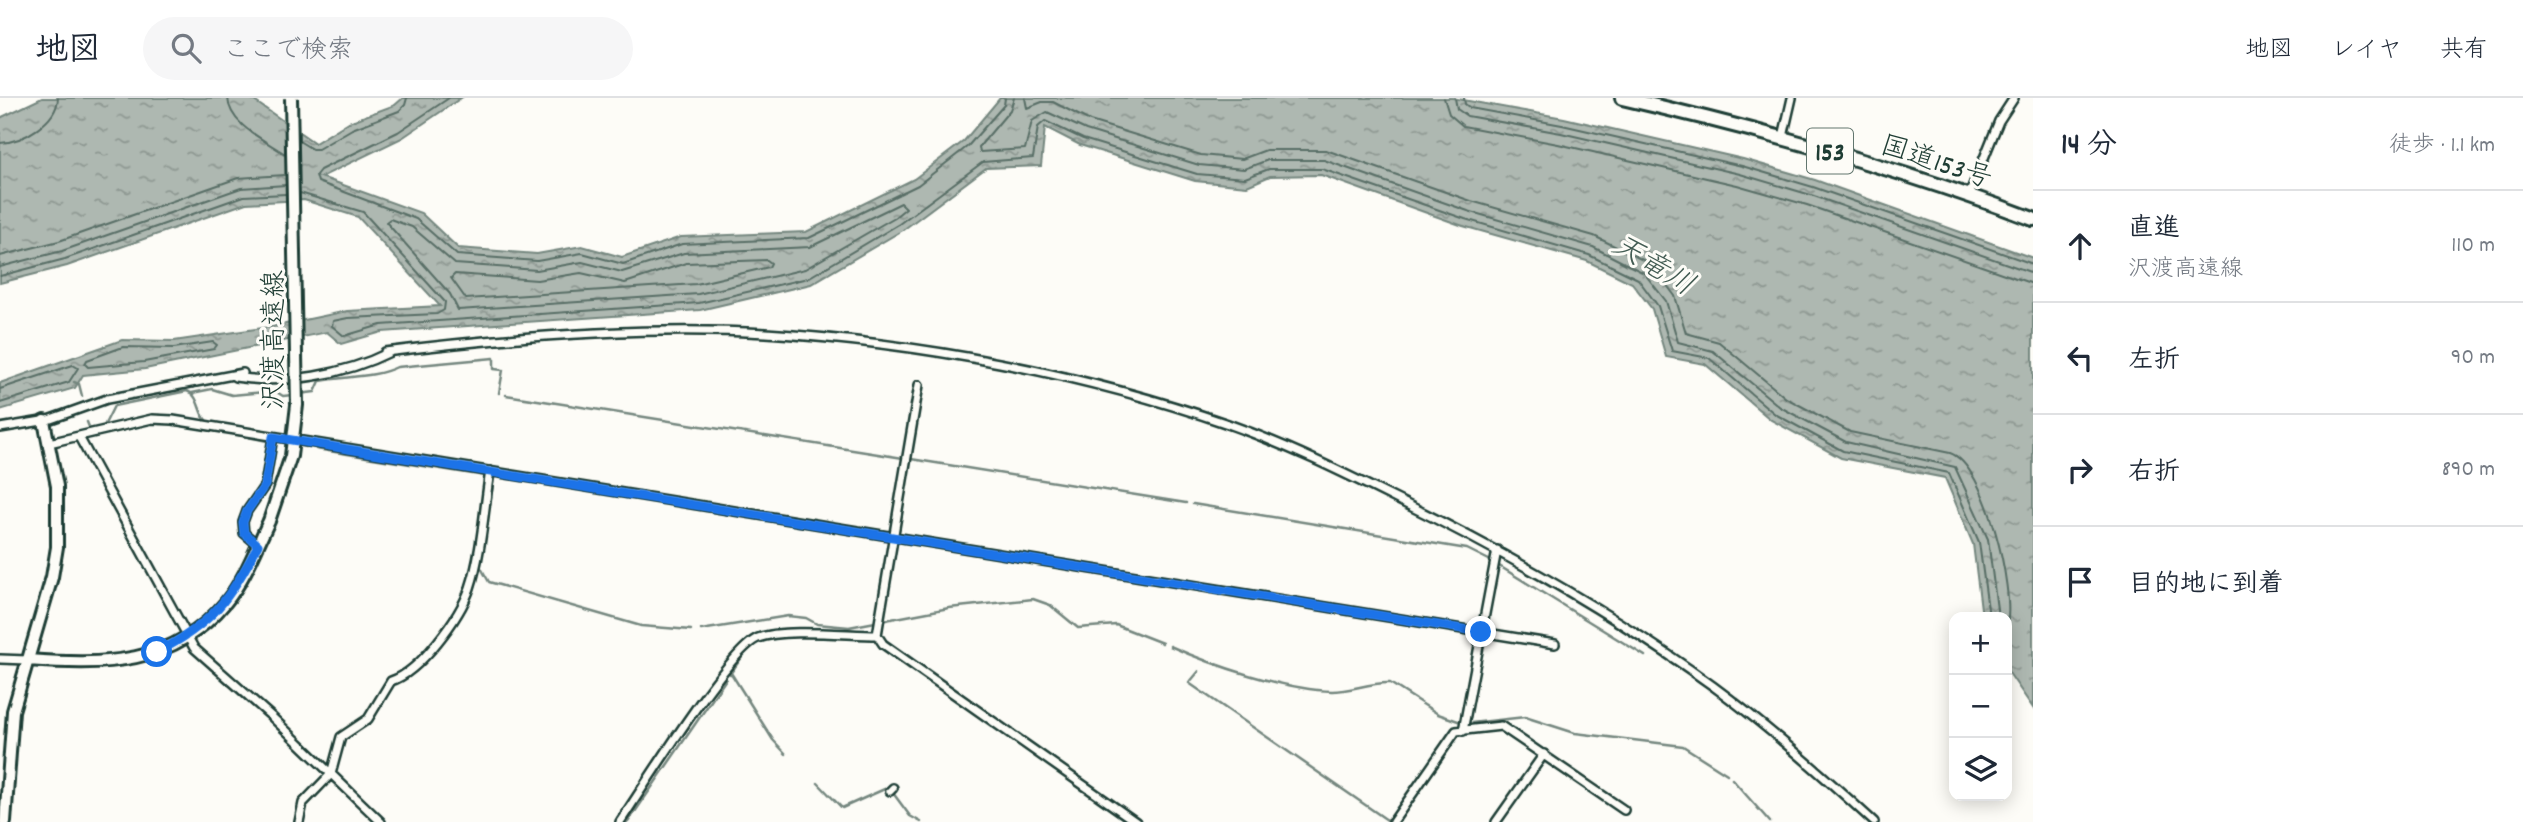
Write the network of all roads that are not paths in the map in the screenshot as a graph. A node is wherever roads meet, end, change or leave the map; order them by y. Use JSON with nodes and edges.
{"nodes":[{"id":1,"x":291,"y":98,"type":"edge"},
{"id":2,"x":1622,"y":98,"type":"edge"},
{"id":3,"x":1792,"y":98,"type":"edge"},
{"id":4,"x":2014,"y":98,"type":"edge"},
{"id":5,"x":1669,"y":103,"type":"edge"},
{"id":6,"x":1783,"y":137,"type":"junction"},
{"id":7,"x":1969,"y":195,"type":"junction"},
{"id":8,"x":2033,"y":219,"type":"edge"},
{"id":9,"x":243,"y":373,"type":"dead end"},
{"id":10,"x":226,"y":376,"type":"junction"},
{"id":11,"x":919,"y":385,"type":"dead end"},
{"id":12,"x":44,"y":421,"type":"junction"},
{"id":13,"x":0,"y":428,"type":"edge"},
{"id":14,"x":79,"y":437,"type":"junction"},
{"id":15,"x":273,"y":437,"type":"junction"},
{"id":16,"x":49,"y":443,"type":"junction"},
{"id":17,"x":491,"y":471,"type":"junction"},
{"id":18,"x":894,"y":537,"type":"junction"},
{"id":19,"x":258,"y":545,"type":"junction"},
{"id":20,"x":1497,"y":550,"type":"junction"},
{"id":21,"x":878,"y":628,"type":"junction"},
{"id":22,"x":1481,"y":632,"type":"junction"},
{"id":23,"x":187,"y":637,"type":"junction"},
{"id":24,"x":1555,"y":644,"type":"dead end"},
{"id":25,"x":0,"y":659,"type":"edge"},
{"id":26,"x":27,"y":660,"type":"junction"},
{"id":27,"x":1463,"y":730,"type":"junction"},
{"id":28,"x":1544,"y":754,"type":"junction"},
{"id":29,"x":331,"y":774,"type":"junction"},
{"id":30,"x":1624,"y":810,"type":"dead end"},
{"id":31,"x":5,"y":822,"type":"edge"},
{"id":32,"x":299,"y":822,"type":"edge"},
{"id":33,"x":381,"y":822,"type":"edge"},
{"id":34,"x":620,"y":822,"type":"edge"},
{"id":35,"x":1136,"y":822,"type":"edge"},
{"id":36,"x":1393,"y":822,"type":"edge"},
{"id":37,"x":1496,"y":822,"type":"edge"},
{"id":38,"x":1874,"y":822,"type":"edge"}],
"edges":[{"from":1,"to":19,"type":"main road","name":"沢渡高遠線","bridge":true},
{"from":2,"to":5,"type":"highway","name":"国道153号","number":"153"},
{"from":3,"to":6,"type":"street"},
{"from":4,"to":7,"type":"street"},
{"from":5,"to":6,"type":"highway","name":"国道153号","number":"153"},
{"from":6,"to":7,"type":"highway","name":"国道153号","number":"153"},
{"from":7,"to":8,"type":"highway","name":"国道153号","number":"153"},
{"from":9,"to":10,"type":"street"},
{"from":10,"to":12,"type":"street"},
{"from":10,"to":20,"type":"street"},
{"from":11,"to":18,"type":"street"},
{"from":12,"to":13,"type":"street"},
{"from":12,"to":16,"type":"main road"},
{"from":14,"to":15,"type":"street"},
{"from":14,"to":16,"type":"street"},
{"from":14,"to":23,"type":"street"},
{"from":15,"to":17,"type":"street"},
{"from":15,"to":19,"type":"street"},
{"from":16,"to":26,"type":"main road"},
{"from":17,"to":18,"type":"street"},
{"from":17,"to":29,"type":"street"},
{"from":18,"to":21,"type":"street"},
{"from":18,"to":22,"type":"street"},
{"from":19,"to":23,"type":"main road","name":"沢渡高遠線"},
{"from":20,"to":22,"type":"street"},
{"from":20,"to":38,"type":"street"},
{"from":21,"to":34,"type":"street"},
{"from":21,"to":35,"type":"street"},
{"from":22,"to":24,"type":"street"},
{"from":22,"to":27,"type":"street"},
{"from":23,"to":26,"type":"main road","name":"沢渡高遠線"},
{"from":23,"to":29,"type":"street"},
{"from":25,"to":26,"type":"street"},
{"from":26,"to":31,"type":"main road"},
{"from":27,"to":28,"type":"street"},
{"from":27,"to":36,"type":"street"},
{"from":28,"to":30,"type":"street"},
{"from":28,"to":37,"type":"street"},
{"from":29,"to":32,"type":"street"},
{"from":29,"to":33,"type":"street"}]}
